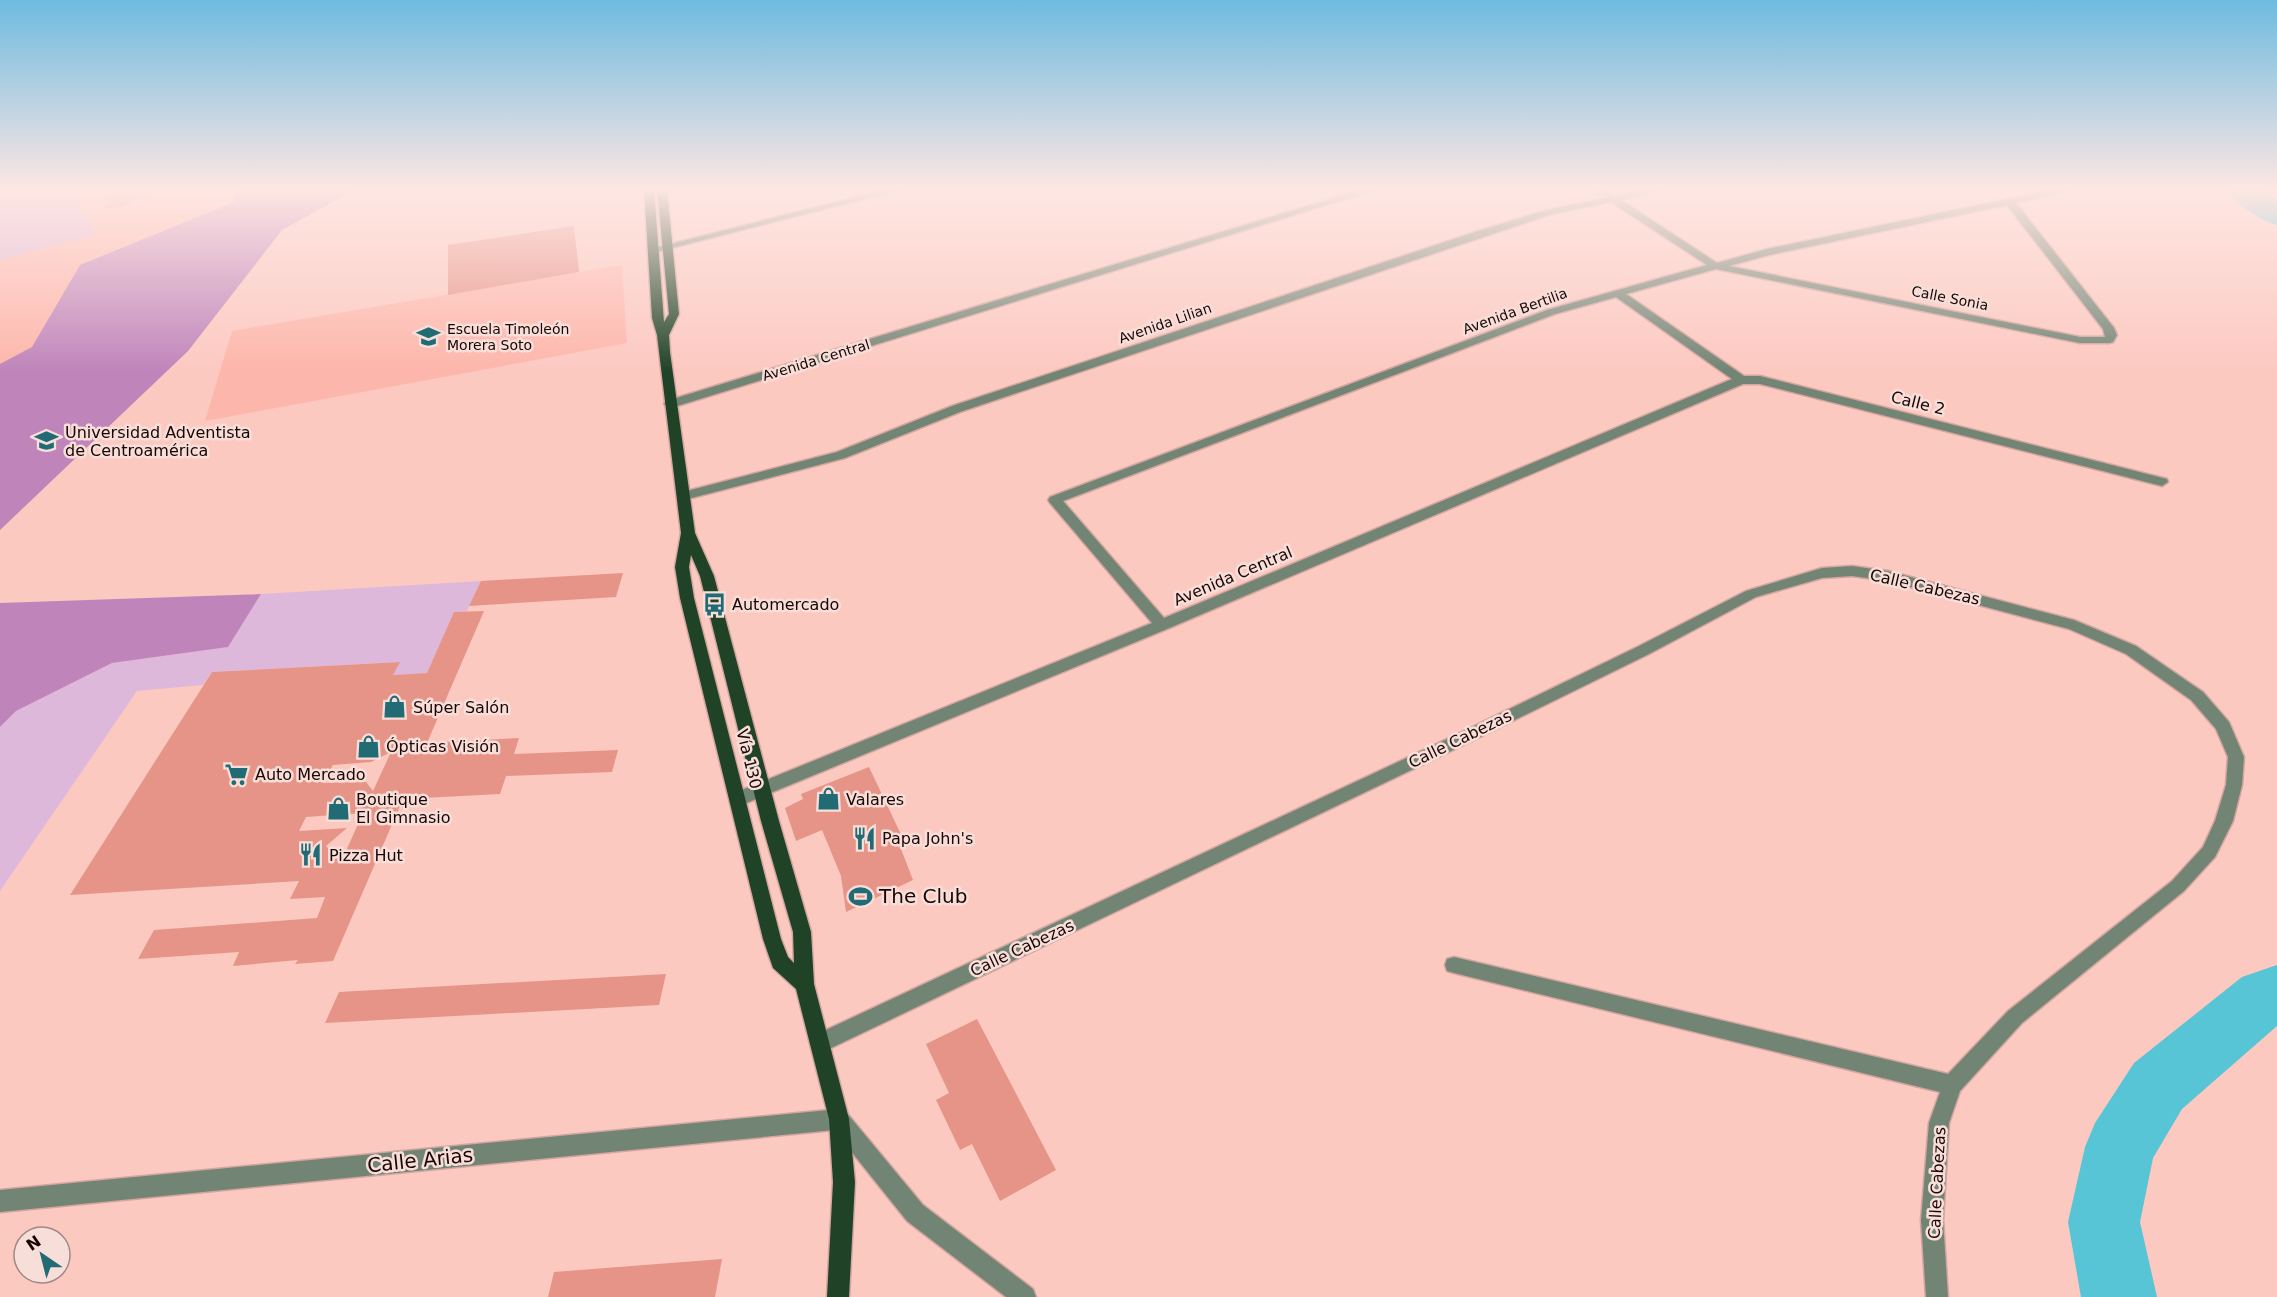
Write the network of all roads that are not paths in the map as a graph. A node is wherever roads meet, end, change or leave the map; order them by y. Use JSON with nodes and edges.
{"nodes":[{"id":1,"x":652,"y":250,"type":"joint"},
{"id":2,"x":655,"y":250,"type":"edge"},
{"id":3,"x":666,"y":250,"type":"edge"},
{"id":4,"x":1176,"y":250,"type":"edge"},
{"id":5,"x":1433,"y":250,"type":"edge"},
{"id":6,"x":1690,"y":250,"type":"edge"},
{"id":7,"x":1779,"y":250,"type":"edge"},
{"id":8,"x":2047,"y":250,"type":"edge"},
{"id":9,"x":1715,"y":266,"type":"junction"},
{"id":10,"x":1617,"y":293,"type":"junction"},
{"id":11,"x":663,"y":335,"type":"junction"},
{"id":12,"x":1741,"y":381,"type":"junction"},
{"id":13,"x":670,"y":404,"type":"junction"},
{"id":14,"x":2162,"y":482,"type":"dead end"},
{"id":15,"x":684,"y":496,"type":"junction"},
{"id":16,"x":688,"y":533,"type":"junction"},
{"id":17,"x":1162,"y":625,"type":"junction"},
{"id":18,"x":762,"y":790,"type":"junction"},
{"id":19,"x":738,"y":799,"type":"junction"},
{"id":20,"x":1454,"y":965,"type":"dead end"},
{"id":21,"x":804,"y":984,"type":"junction"},
{"id":22,"x":820,"y":1043,"type":"junction"},
{"id":23,"x":1953,"y":1085,"type":"junction"},
{"id":24,"x":839,"y":1119,"type":"junction"},
{"id":25,"x":0,"y":1201,"type":"edge"},
{"id":26,"x":838,"y":1297,"type":"edge"},
{"id":27,"x":1025,"y":1297,"type":"edge"},
{"id":28,"x":1937,"y":1297,"type":"edge"}],
"edges":[{"from":1,"to":2,"type":"street"},
{"from":1,"to":11,"type":"main road","name":"Vía 130"},
{"from":3,"to":11,"type":"main road","name":"Vía 130"},
{"from":4,"to":13,"type":"street","name":"Avenida Central"},
{"from":5,"to":15,"type":"street","name":"Avenida Lilian"},
{"from":6,"to":9,"type":"street"},
{"from":7,"to":9,"type":"street","name":"Avenida Bertilia"},
{"from":8,"to":9,"type":"street","name":"Calle Sonia"},
{"from":9,"to":10,"type":"street","name":"Avenida Bertilia"},
{"from":10,"to":12,"type":"street"},
{"from":10,"to":17,"type":"street","name":"Avenida Bertilia"},
{"from":11,"to":13,"type":"main road","name":"Vía 130"},
{"from":12,"to":14,"type":"street","name":"Calle 2"},
{"from":12,"to":17,"type":"street","name":"Avenida Central"},
{"from":13,"to":15,"type":"main road","name":"Vía 130"},
{"from":15,"to":16,"type":"main road","name":"Vía 130"},
{"from":16,"to":18,"type":"main road","name":"Vía 130"},
{"from":16,"to":19,"type":"main road","name":"Vía 130"},
{"from":17,"to":18,"type":"street","name":"Avenida Central"},
{"from":18,"to":19,"type":"street","name":"Avenida Central"},
{"from":18,"to":21,"type":"main road","name":"Vía 130"},
{"from":19,"to":21,"type":"main road","name":"Vía 130"},
{"from":20,"to":23,"type":"street"},
{"from":21,"to":22,"type":"main road","name":"Vía 130"},
{"from":22,"to":23,"type":"street","name":"Calle Cabezas"},
{"from":22,"to":24,"type":"main road","name":"Vía 130"},
{"from":23,"to":28,"type":"street","name":"Calle Cabezas"},
{"from":24,"to":25,"type":"street","name":"Calle Arias"},
{"from":24,"to":26,"type":"main road","name":"Vía 130"},
{"from":24,"to":27,"type":"street"}]}
